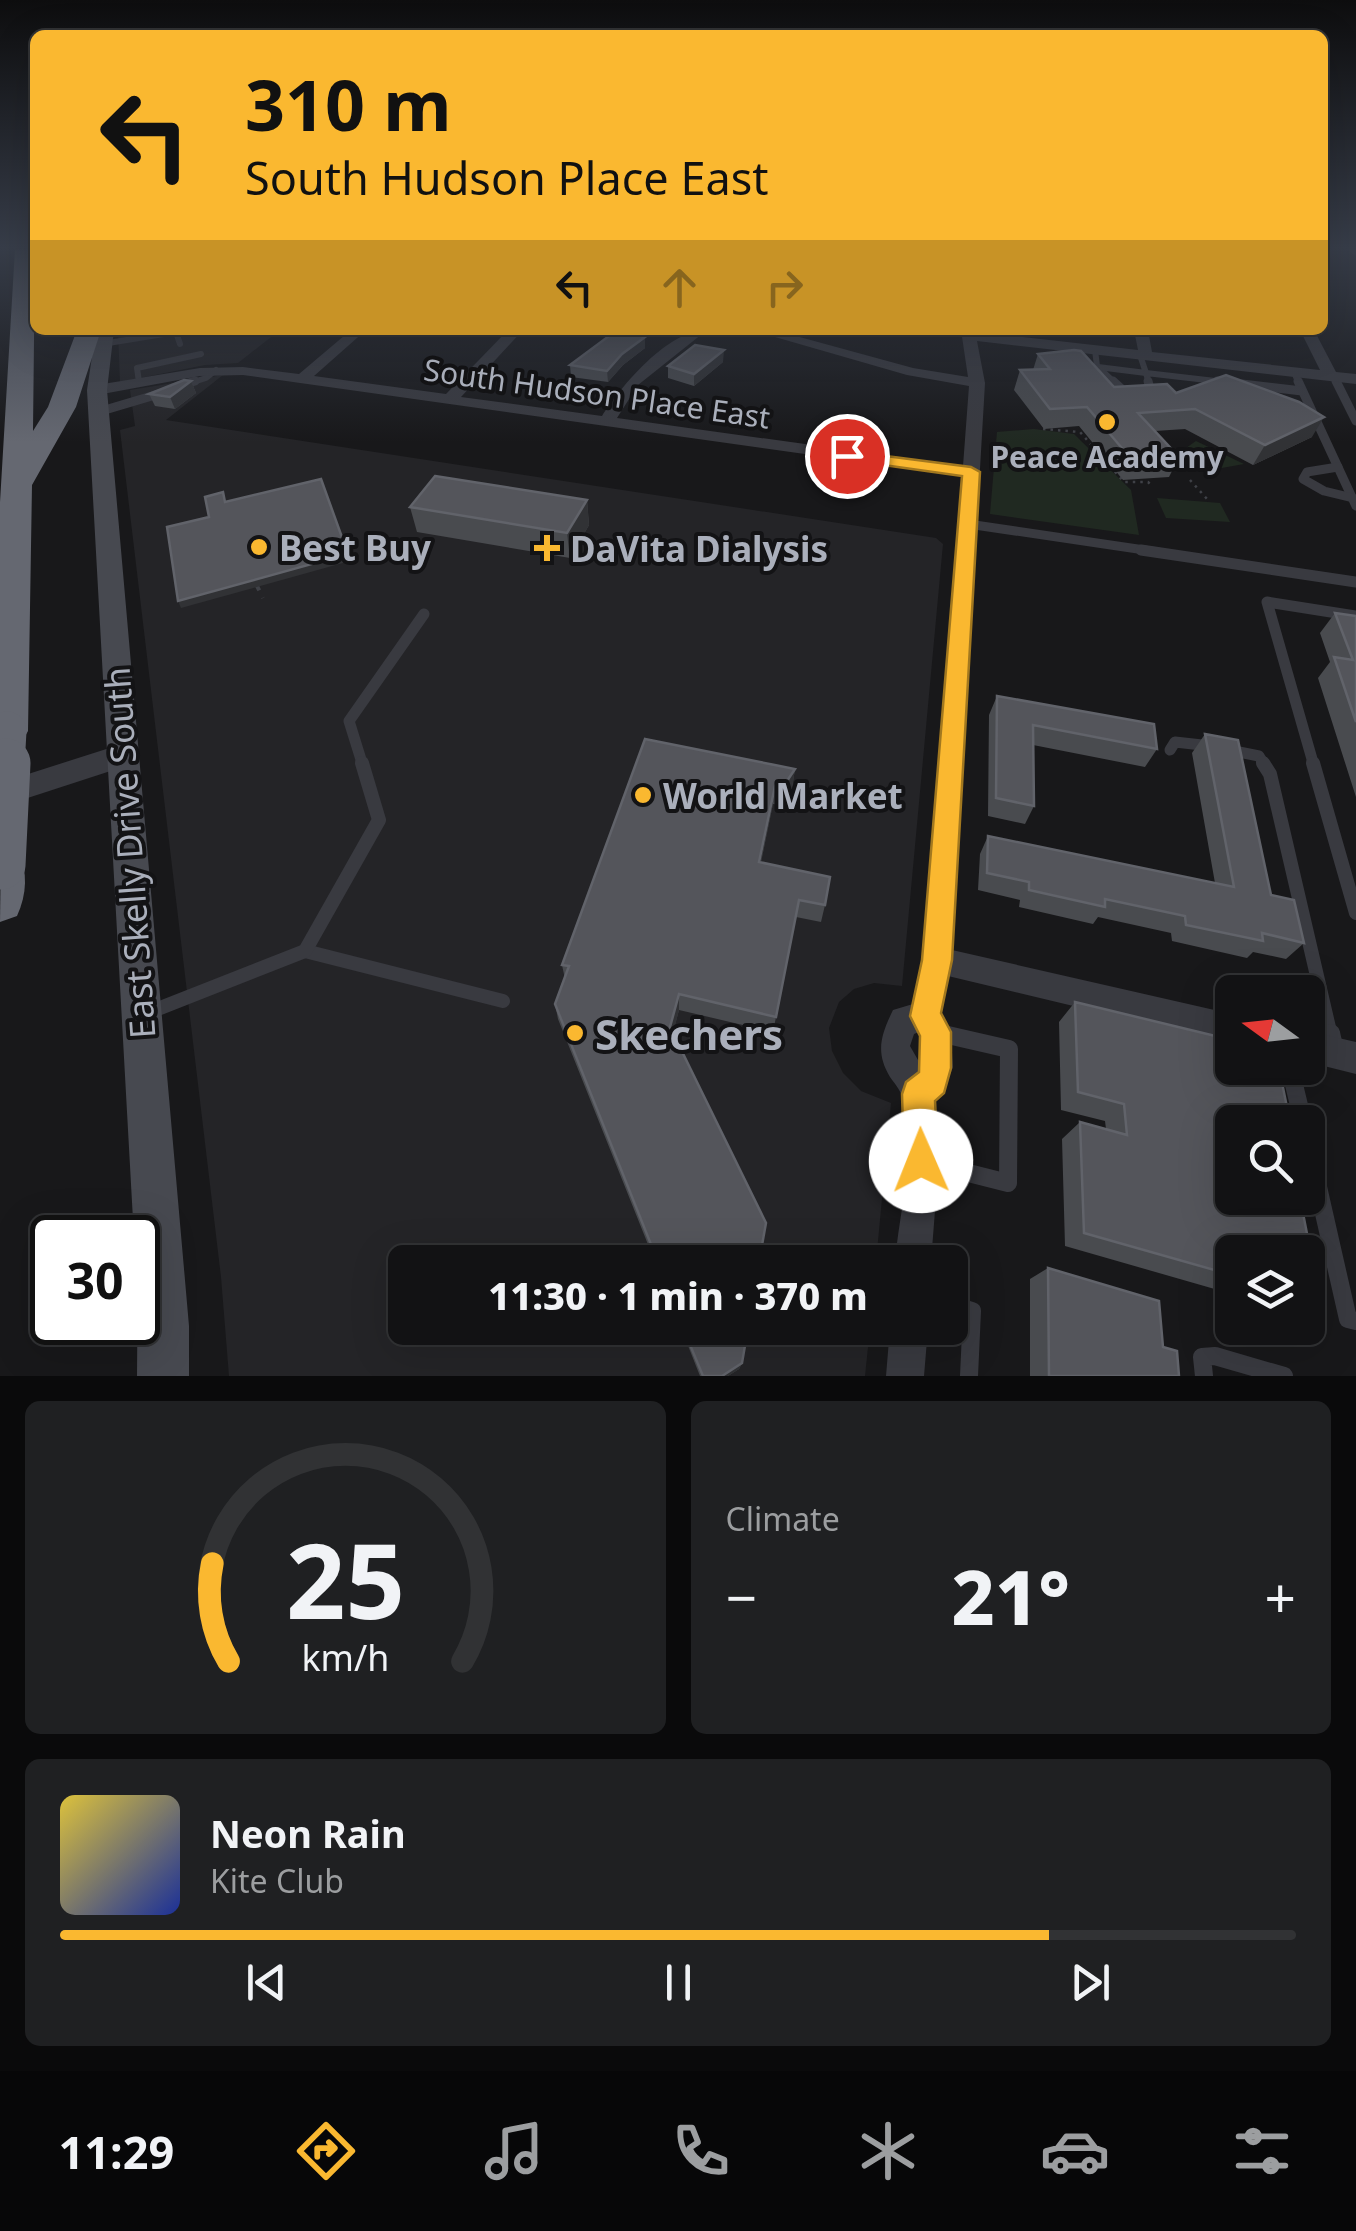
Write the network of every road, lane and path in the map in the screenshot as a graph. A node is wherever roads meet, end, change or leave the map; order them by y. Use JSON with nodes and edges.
{"nodes":[{"id":1,"x":23,"y":313,"type":"edge"},
{"id":2,"x":99,"y":335,"type":"edge"},
{"id":3,"x":177,"y":335,"type":"edge"},
{"id":4,"x":353,"y":335,"type":"edge"},
{"id":5,"x":511,"y":335,"type":"edge"},
{"id":6,"x":693,"y":335,"type":"edge"},
{"id":7,"x":776,"y":335,"type":"edge"},
{"id":8,"x":969,"y":335,"type":"edge"},
{"id":9,"x":983,"y":335,"type":"edge"},
{"id":10,"x":1142,"y":335,"type":"edge"},
{"id":11,"x":1310,"y":335,"type":"edge"},
{"id":12,"x":180,"y":344,"type":"dead end"},
{"id":13,"x":1094,"y":350,"type":"junction"},
{"id":14,"x":201,"y":354,"type":"dead end"},
{"id":15,"x":1144,"y":356,"type":"junction"},
{"id":16,"x":1098,"y":367,"type":"junction"},
{"id":17,"x":216,"y":370,"type":"junction"},
{"id":18,"x":1294,"y":372,"type":"junction"},
{"id":19,"x":1146,"y":374,"type":"junction"},
{"id":20,"x":1332,"y":376,"type":"junction"},
{"id":21,"x":302,"y":379,"type":"junction"},
{"id":22,"x":1356,"y":379,"type":"edge"},
{"id":23,"x":139,"y":382,"type":"junction"},
{"id":24,"x":977,"y":384,"type":"junction"},
{"id":25,"x":1302,"y":391,"type":"junction"},
{"id":26,"x":449,"y":400,"type":"junction"},
{"id":27,"x":98,"y":401,"type":"junction"},
{"id":28,"x":607,"y":421,"type":"junction"},
{"id":29,"x":1356,"y":421,"type":"edge"},
{"id":30,"x":1043,"y":430,"type":"dead end"},
{"id":31,"x":1338,"y":467,"type":"junction"},
{"id":32,"x":971,"y":472,"type":"junction"},
{"id":33,"x":1190,"y":480,"type":"dead end"},
{"id":34,"x":1152,"y":486,"type":"dead end"},
{"id":35,"x":16,"y":488,"type":"junction"},
{"id":36,"x":1208,"y":500,"type":"dead end"},
{"id":37,"x":1354,"y":502,"type":"edge"},
{"id":38,"x":968,"y":524,"type":"junction"},
{"id":39,"x":1356,"y":582,"type":"edge"},
{"id":40,"x":258,"y":586,"type":"edge"},
{"id":41,"x":263,"y":598,"type":"dead end"},
{"id":42,"x":424,"y":614,"type":"dead end"},
{"id":43,"x":1356,"y":616,"type":"edge"},
{"id":44,"x":1170,"y":750,"type":"dead end"},
{"id":45,"x":122,"y":756,"type":"junction"},
{"id":46,"x":0,"y":795,"type":"edge"},
{"id":47,"x":1,"y":882,"type":"edge"},
{"id":48,"x":1356,"y":912,"type":"edge"},
{"id":49,"x":304,"y":951,"type":"junction"},
{"id":50,"x":937,"y":960,"type":"junction"},
{"id":51,"x":504,"y":1001,"type":"dead end"},
{"id":52,"x":140,"y":1016,"type":"junction"},
{"id":53,"x":930,"y":1024,"type":"junction"},
{"id":54,"x":1215,"y":1025,"type":"edge"},
{"id":55,"x":1333,"y":1053,"type":"edge"},
{"id":56,"x":921,"y":1161,"type":"junction"},
{"id":57,"x":1324,"y":1215,"type":"edge"},
{"id":58,"x":915,"y":1245,"type":"edge"},
{"id":59,"x":968,"y":1310,"type":"edge"},
{"id":60,"x":1356,"y":1321,"type":"edge"},
{"id":61,"x":908,"y":1345,"type":"edge"},
{"id":62,"x":163,"y":1376,"type":"edge"},
{"id":63,"x":905,"y":1376,"type":"edge"},
{"id":64,"x":970,"y":1376,"type":"edge"},
{"id":65,"x":1204,"y":1376,"type":"edge"},
{"id":66,"x":1284,"y":1376,"type":"edge"}],
"edges":[{"from":1,"to":35,"type":"highway"},
{"from":2,"to":27,"type":"main road","name":"East Skelly Drive South"},
{"from":2,"to":35,"type":"highway"},
{"from":3,"to":12,"type":"lane"},
{"from":4,"to":21,"type":"street"},
{"from":5,"to":26,"type":"street"},
{"from":6,"to":28,"type":"street"},
{"from":7,"to":24,"type":"street"},
{"from":8,"to":24,"type":"street"},
{"from":9,"to":13,"type":"street"},
{"from":10,"to":15,"type":"street"},
{"from":11,"to":20,"type":"street"},
{"from":13,"to":15,"type":"street"},
{"from":13,"to":16,"type":"lane"},
{"from":14,"to":23,"type":"lane"},
{"from":15,"to":18,"type":"street"},
{"from":15,"to":19,"type":"lane"},
{"from":16,"to":19,"type":"lane"},
{"from":16,"to":19,"type":"lane"},
{"from":17,"to":21,"type":"street","name":"South Hudson Place East"},
{"from":17,"to":23,"type":"street","name":"South Hudson Place East"},
{"from":17,"to":27,"type":"lane"},
{"from":18,"to":20,"type":"street"},
{"from":18,"to":25,"type":"lane"},
{"from":19,"to":25,"type":"lane"},
{"from":20,"to":22,"type":"street"},
{"from":20,"to":29,"type":"lane"},
{"from":21,"to":26,"type":"street","name":"South Hudson Place East"},
{"from":23,"to":27,"type":"street","name":"South Hudson Place East"},
{"from":24,"to":32,"type":"street"},
{"from":25,"to":31,"type":"lane"},
{"from":26,"to":28,"type":"street","name":"South Hudson Place East"},
{"from":27,"to":45,"type":"main road","name":"East Skelly Drive South"},
{"from":28,"to":32,"type":"street","name":"South Hudson Place East"},
{"from":30,"to":34,"type":"path"},
{"from":31,"to":37,"type":"lane"},
{"from":31,"to":37,"type":"lane"},
{"from":32,"to":38,"type":"street"},
{"from":33,"to":36,"type":"path"},
{"from":35,"to":47,"type":"highway","bridge":true},
{"from":38,"to":39,"type":"lane"},
{"from":38,"to":50,"type":"street"},
{"from":40,"to":41,"type":"path"},
{"from":42,"to":49,"type":"lane"},
{"from":43,"to":48,"type":"lane"},
{"from":44,"to":55,"type":"lane"},
{"from":45,"to":46,"type":"street"},
{"from":45,"to":52,"type":"main road","name":"East Skelly Drive South"},
{"from":49,"to":51,"type":"lane"},
{"from":49,"to":52,"type":"lane"},
{"from":50,"to":53,"type":"street"},
{"from":50,"to":54,"type":"street"},
{"from":52,"to":62,"type":"main road","name":"East Skelly Drive South"},
{"from":53,"to":56,"type":"street"},
{"from":53,"to":56,"type":"lane"},
{"from":56,"to":58,"type":"street"},
{"from":57,"to":60,"type":"lane"},
{"from":59,"to":64,"type":"lane"},
{"from":61,"to":63,"type":"street"},
{"from":65,"to":66,"type":"lane"}]}
